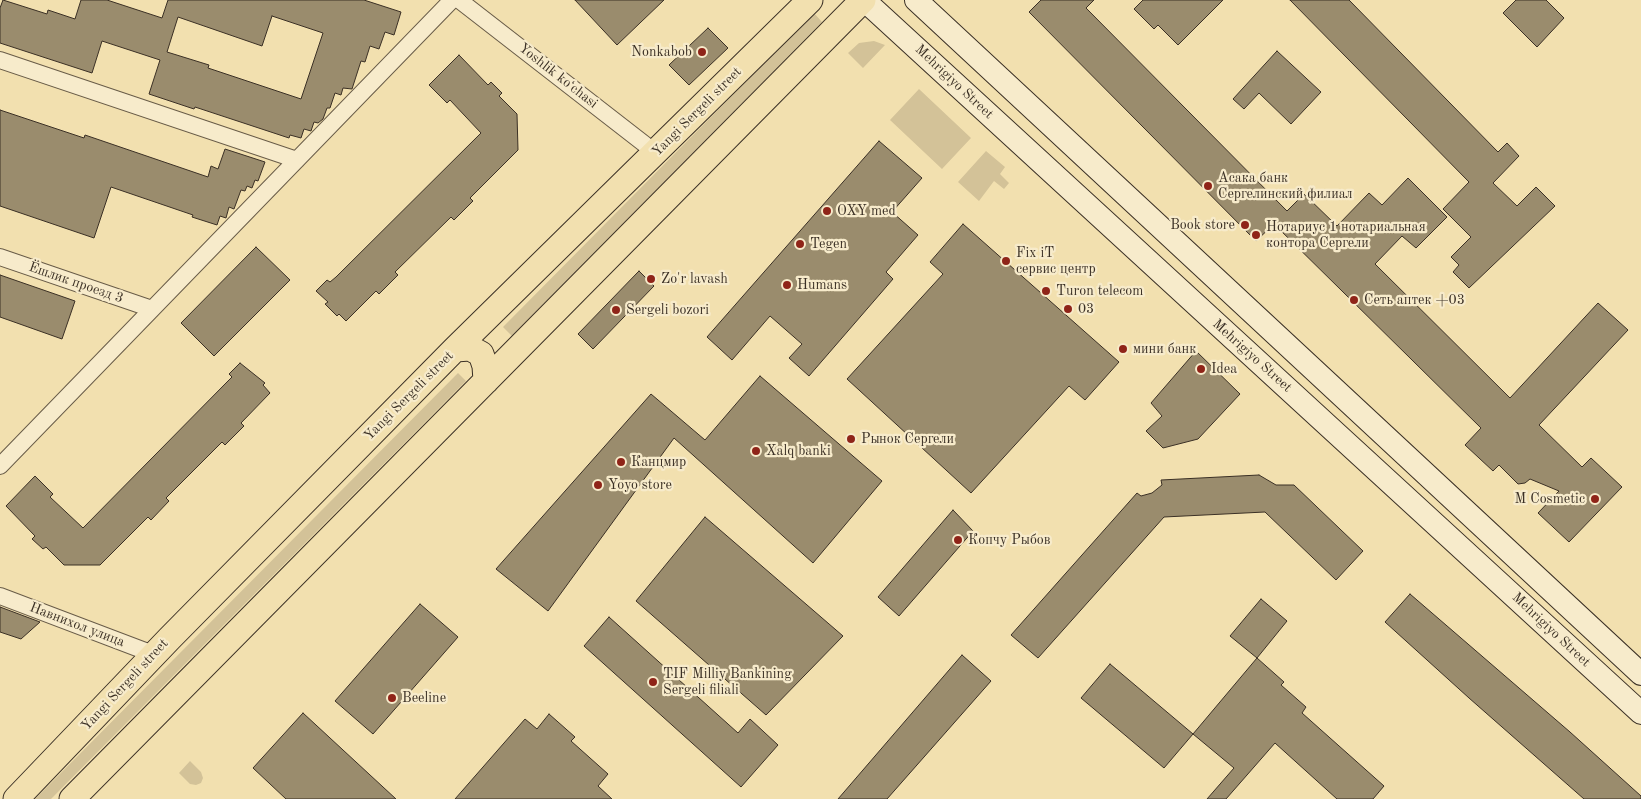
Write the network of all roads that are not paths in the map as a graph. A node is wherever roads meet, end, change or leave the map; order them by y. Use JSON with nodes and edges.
{"nodes":[{"id":1,"x":452,"y":0,"type":"edge"},
{"id":2,"x":459,"y":0,"type":"edge"},
{"id":3,"x":810,"y":0,"type":"edge"},
{"id":4,"x":863,"y":0,"type":"edge"},
{"id":5,"x":916,"y":0,"type":"edge"},
{"id":6,"x":0,"y":60,"type":"edge"},
{"id":7,"x":656,"y":153,"type":"junction"},
{"id":8,"x":296,"y":160,"type":"junction"},
{"id":9,"x":0,"y":257,"type":"edge"},
{"id":10,"x":152,"y":309,"type":"junction"},
{"id":11,"x":455,"y":349,"type":"junction"},
{"id":12,"x":486,"y":381,"type":"junction"},
{"id":13,"x":0,"y":465,"type":"edge"},
{"id":14,"x":0,"y":596,"type":"edge"},
{"id":15,"x":153,"y":654,"type":"junction"},
{"id":16,"x":1641,"y":674,"type":"edge"},
{"id":17,"x":1641,"y":713,"type":"edge"},
{"id":18,"x":16,"y":799,"type":"edge"},
{"id":19,"x":72,"y":799,"type":"edge"}],
"edges":[{"from":1,"to":8,"type":"street"},
{"from":2,"to":7,"type":"street","name":"Yoshlik koʻchasi"},
{"from":3,"to":7,"type":"main road","name":"Yangi Sergeli street"},
{"from":4,"to":12,"type":"main road"},
{"from":4,"to":17,"type":"main road","name":"Mehrigiyo Street"},
{"from":5,"to":16,"type":"main road"},
{"from":6,"to":8,"type":"street"},
{"from":7,"to":11,"type":"main road","name":"Yangi Sergeli street"},
{"from":8,"to":10,"type":"street"},
{"from":9,"to":10,"type":"street","name":"Ёшлик проезд 3"},
{"from":10,"to":13,"type":"street"},
{"from":11,"to":12,"type":"main road"},
{"from":11,"to":15,"type":"main road","name":"Yangi Sergeli street"},
{"from":12,"to":19,"type":"main road"},
{"from":14,"to":15,"type":"street","name":"Навнихол улица"},
{"from":15,"to":18,"type":"main road","name":"Yangi Sergeli street"}]}
